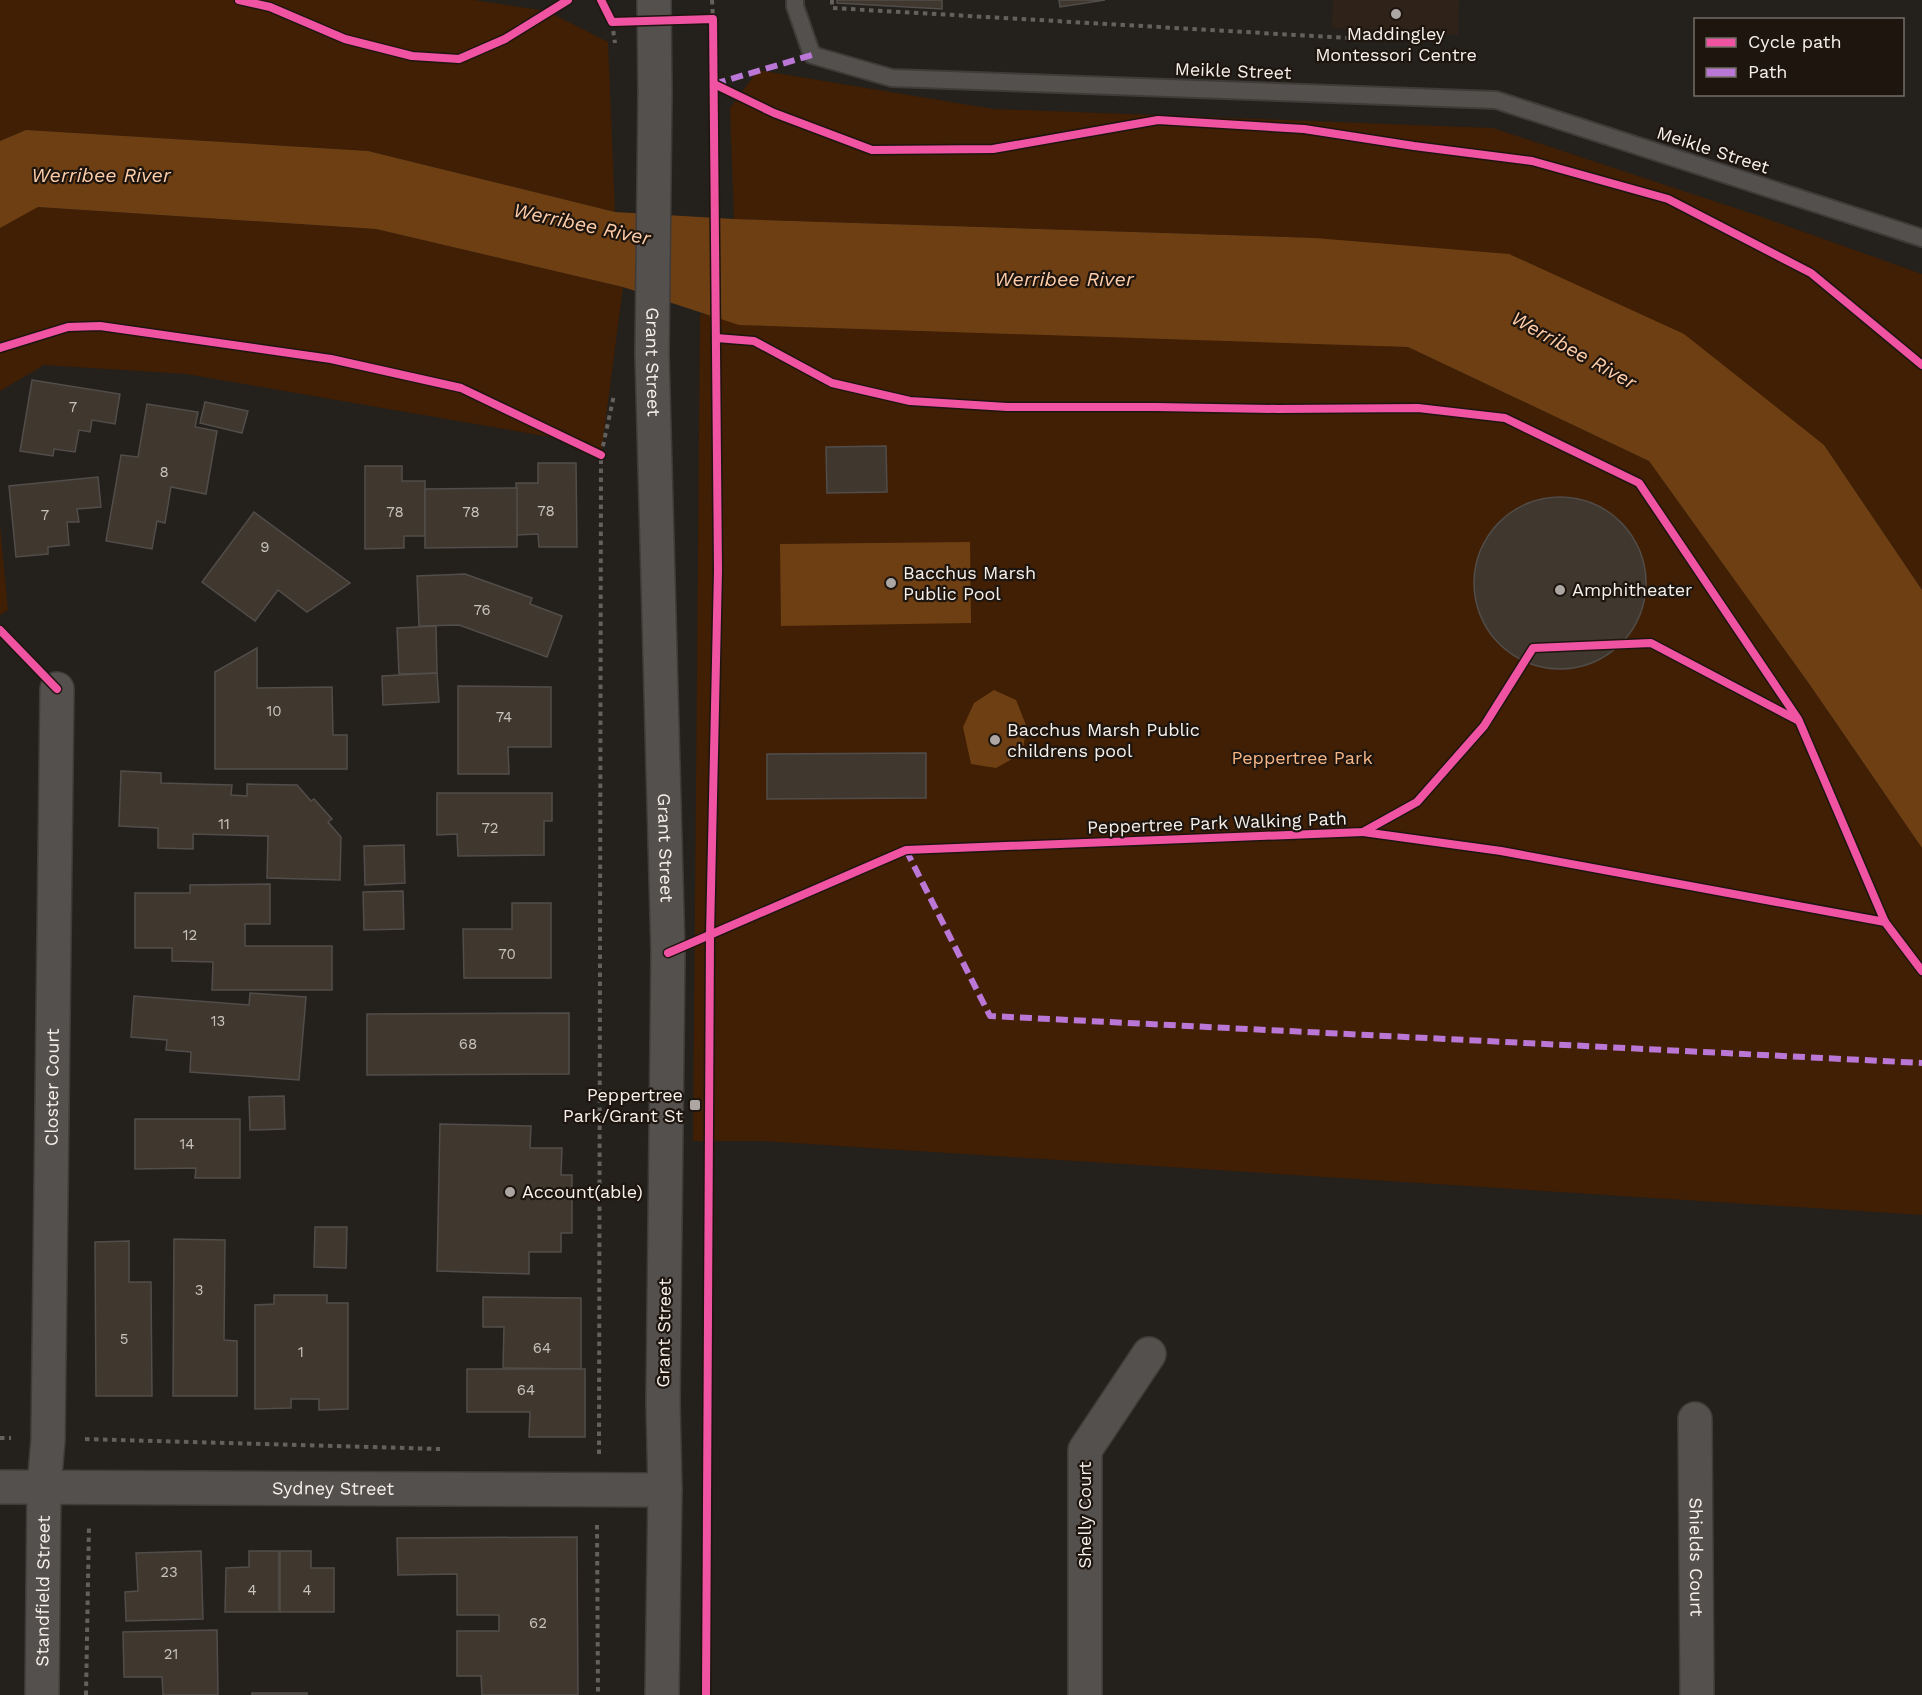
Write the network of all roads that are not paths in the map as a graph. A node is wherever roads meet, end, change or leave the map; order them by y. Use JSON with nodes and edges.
{"nodes":[{"id":1,"x":795,"y":0,"type":"edge"},
{"id":2,"x":654,"y":10,"type":"edge"},
{"id":3,"x":1922,"y":238,"type":"edge"},
{"id":4,"x":57,"y":689,"type":"dead end"},
{"id":5,"x":1149,"y":1354,"type":"dead end"},
{"id":6,"x":1695,"y":1419,"type":"dead end"},
{"id":7,"x":0,"y":1487,"type":"edge"},
{"id":8,"x":44,"y":1487,"type":"junction"},
{"id":9,"x":664,"y":1490,"type":"junction"},
{"id":10,"x":42,"y":1695,"type":"edge"},
{"id":11,"x":662,"y":1695,"type":"edge"},
{"id":12,"x":1086,"y":1695,"type":"edge"},
{"id":13,"x":1697,"y":1695,"type":"edge"}],
"edges":[{"from":1,"to":3,"type":"lane","name":"Meikle Street"},
{"from":2,"to":9,"type":"street","name":"Grant Street"},
{"from":4,"to":8,"type":"street","name":"Closter Court"},
{"from":5,"to":12,"type":"street","name":"Shelly Court"},
{"from":6,"to":13,"type":"street","name":"Shields Court"},
{"from":7,"to":8,"type":"street","name":"Sydney Street"},
{"from":8,"to":9,"type":"street","name":"Sydney Street"},
{"from":8,"to":10,"type":"street","name":"Standfield Street"},
{"from":9,"to":11,"type":"street","name":"Grant Street"}]}
